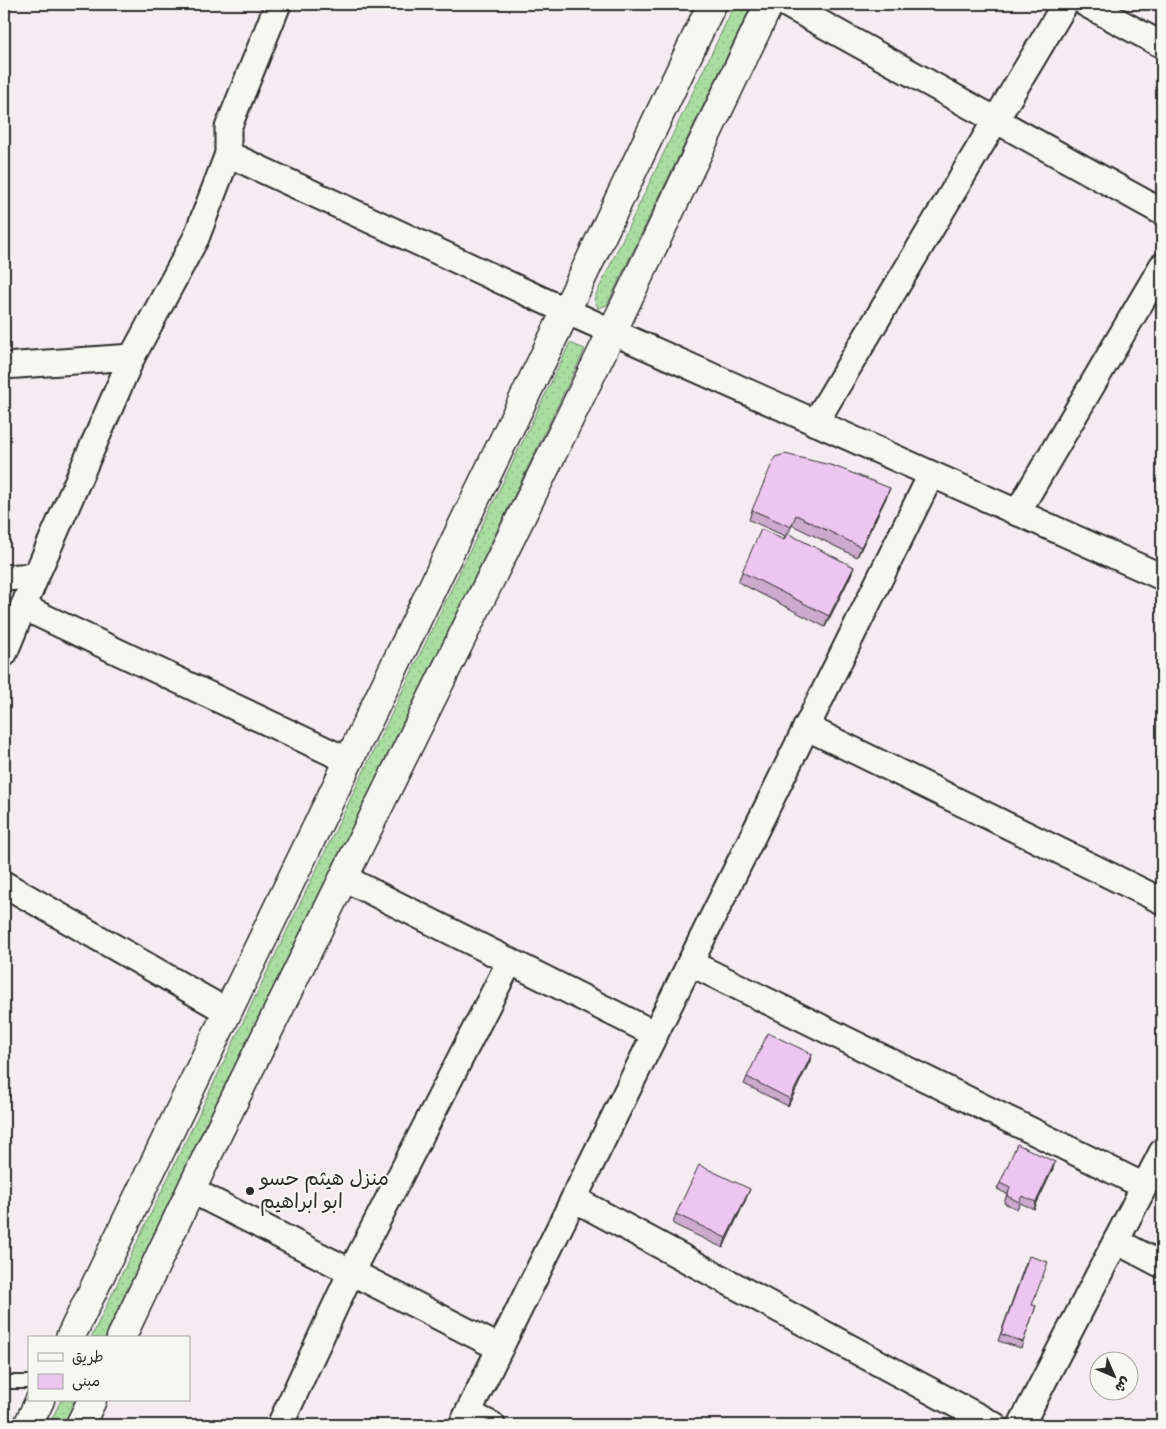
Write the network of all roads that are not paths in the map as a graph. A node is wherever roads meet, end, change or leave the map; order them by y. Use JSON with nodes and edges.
{"nodes":[{"id":1,"x":278,"y":4,"type":"edge"},
{"id":2,"x":712,"y":4,"type":"edge"},
{"id":3,"x":770,"y":4,"type":"edge"},
{"id":4,"x":786,"y":4,"type":"edge"},
{"id":5,"x":1065,"y":4,"type":"edge"},
{"id":6,"x":1086,"y":4,"type":"edge"},
{"id":7,"x":1162,"y":45,"type":"edge"},
{"id":8,"x":996,"y":120,"type":"junction"},
{"id":9,"x":228,"y":154,"type":"junction"},
{"id":10,"x":1162,"y":212,"type":"edge"},
{"id":11,"x":1162,"y":266,"type":"edge"},
{"id":12,"x":566,"y":311,"type":"junction"},
{"id":13,"x":612,"y":332,"type":"junction"},
{"id":14,"x":132,"y":357,"type":"junction"},
{"id":15,"x":4,"y":366,"type":"edge"},
{"id":16,"x":815,"y":423,"type":"junction"},
{"id":17,"x":931,"y":475,"type":"junction"},
{"id":18,"x":1017,"y":513,"type":"junction"},
{"id":19,"x":36,"y":576,"type":"junction"},
{"id":20,"x":1162,"y":577,"type":"edge"},
{"id":21,"x":4,"y":578,"type":"edge"},
{"id":22,"x":23,"y":607,"type":"junction"},
{"id":23,"x":4,"y":654,"type":"edge"},
{"id":24,"x":806,"y":727,"type":"junction"},
{"id":25,"x":349,"y":761,"type":"junction"},
{"id":26,"x":344,"y":878,"type":"junction"},
{"id":27,"x":4,"y":884,"type":"edge"},
{"id":28,"x":1162,"y":901,"type":"edge"},
{"id":29,"x":510,"y":962,"type":"junction"},
{"id":30,"x":690,"y":963,"type":"junction"},
{"id":31,"x":228,"y":1012,"type":"junction"},
{"id":32,"x":655,"y":1034,"type":"junction"},
{"id":33,"x":1162,"y":1152,"type":"edge"},
{"id":34,"x":1144,"y":1186,"type":"junction"},
{"id":35,"x":191,"y":1190,"type":"junction"},
{"id":36,"x":574,"y":1199,"type":"junction"},
{"id":37,"x":1116,"y":1241,"type":"junction"},
{"id":38,"x":1162,"y":1265,"type":"edge"},
{"id":39,"x":351,"y":1272,"type":"junction"},
{"id":40,"x":71,"y":1336,"type":"edge"},
{"id":41,"x":122,"y":1336,"type":"edge"},
{"id":42,"x":500,"y":1348,"type":"junction"},
{"id":43,"x":4,"y":1382,"type":"edge"},
{"id":44,"x":28,"y":1382,"type":"edge"},
{"id":45,"x":39,"y":1402,"type":"edge"},
{"id":46,"x":91,"y":1402,"type":"edge"},
{"id":47,"x":465,"y":1419,"type":"edge"},
{"id":48,"x":28,"y":1425,"type":"edge"},
{"id":49,"x":80,"y":1425,"type":"edge"},
{"id":50,"x":280,"y":1425,"type":"edge"},
{"id":51,"x":492,"y":1425,"type":"edge"},
{"id":52,"x":994,"y":1425,"type":"edge"},
{"id":53,"x":1021,"y":1425,"type":"edge"}],
"edges":[{"from":1,"to":9,"type":"street"},
{"from":2,"to":12,"type":"main road"},
{"from":3,"to":13,"type":"main road"},
{"from":4,"to":8,"type":"street"},
{"from":5,"to":8,"type":"street"},
{"from":6,"to":7,"type":"street"},
{"from":8,"to":10,"type":"street"},
{"from":8,"to":16,"type":"street"},
{"from":9,"to":12,"type":"street"},
{"from":9,"to":14,"type":"street"},
{"from":11,"to":18,"type":"street"},
{"from":12,"to":13,"type":"street"},
{"from":12,"to":25,"type":"main road"},
{"from":13,"to":16,"type":"street"},
{"from":13,"to":26,"type":"main road"},
{"from":14,"to":15,"type":"street"},
{"from":14,"to":19,"type":"street"},
{"from":16,"to":17,"type":"street"},
{"from":17,"to":18,"type":"street"},
{"from":17,"to":24,"type":"street"},
{"from":18,"to":20,"type":"street"},
{"from":19,"to":21,"type":"street"},
{"from":19,"to":22,"type":"street"},
{"from":22,"to":23,"type":"street"},
{"from":22,"to":25,"type":"street"},
{"from":24,"to":28,"type":"street"},
{"from":24,"to":30,"type":"street"},
{"from":25,"to":31,"type":"main road"},
{"from":26,"to":29,"type":"street"},
{"from":26,"to":35,"type":"main road"},
{"from":27,"to":31,"type":"street"},
{"from":29,"to":32,"type":"street"},
{"from":29,"to":39,"type":"street"},
{"from":30,"to":32,"type":"street"},
{"from":30,"to":34,"type":"street"},
{"from":31,"to":40,"type":"main road"},
{"from":32,"to":36,"type":"street"},
{"from":33,"to":34,"type":"street"},
{"from":34,"to":37,"type":"street"},
{"from":35,"to":39,"type":"street"},
{"from":35,"to":41,"type":"main road"},
{"from":36,"to":42,"type":"street"},
{"from":36,"to":52,"type":"street"},
{"from":37,"to":38,"type":"street"},
{"from":37,"to":53,"type":"street"},
{"from":39,"to":42,"type":"street"},
{"from":39,"to":50,"type":"street"},
{"from":42,"to":47,"type":"street"},
{"from":43,"to":44,"type":"lane"},
{"from":45,"to":48,"type":"main road"},
{"from":46,"to":49,"type":"main road"},
{"from":47,"to":51,"type":"street"}]}
